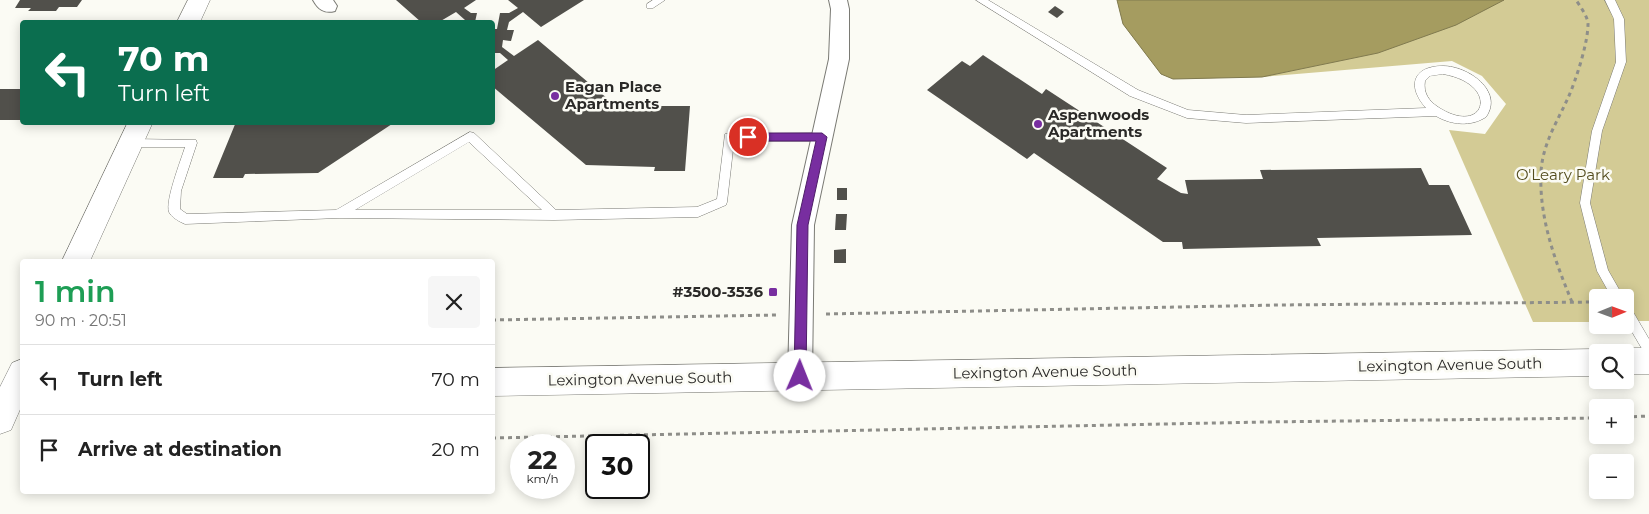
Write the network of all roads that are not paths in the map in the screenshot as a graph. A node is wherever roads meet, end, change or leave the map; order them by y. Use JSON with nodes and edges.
{"nodes":[{"id":1,"x":199,"y":0,"type":"edge"},
{"id":2,"x":660,"y":0,"type":"edge"},
{"id":3,"x":981,"y":0,"type":"edge"},
{"id":4,"x":1610,"y":0,"type":"edge"},
{"id":5,"x":840,"y":1,"type":"edge"},
{"id":6,"x":650,"y":6,"type":"dead end"},
{"id":7,"x":190,"y":20,"type":"edge"},
{"id":8,"x":1435,"y":112,"type":"junction"},
{"id":9,"x":136,"y":133,"type":"edge"},
{"id":10,"x":822,"y":137,"type":"junction"},
{"id":11,"x":338,"y":214,"type":"junction"},
{"id":12,"x":554,"y":215,"type":"junction"},
{"id":13,"x":77,"y":259,"type":"edge"},
{"id":14,"x":1613,"y":289,"type":"edge"},
{"id":15,"x":1634,"y":324,"type":"edge"},
{"id":16,"x":1649,"y":350,"type":"edge"},
{"id":17,"x":1649,"y":361,"type":"edge"},
{"id":18,"x":1589,"y":362,"type":"edge"},
{"id":19,"x":1634,"y":362,"type":"edge"},
{"id":20,"x":800,"y":376,"type":"junction"},
{"id":21,"x":495,"y":382,"type":"edge"},
{"id":22,"x":15,"y":386,"type":"edge"},
{"id":23,"x":0,"y":420,"type":"edge"}],
"edges":[{"from":1,"to":7,"type":"street"},
{"from":2,"to":6,"type":"lane"},
{"from":3,"to":8,"type":"lane"},
{"from":4,"to":14,"type":"lane"},
{"from":5,"to":10,"type":"street"},
{"from":8,"to":8,"type":"lane"},
{"from":9,"to":11,"type":"lane"},
{"from":9,"to":13,"type":"street"},
{"from":10,"to":12,"type":"lane"},
{"from":10,"to":20,"type":"street"},
{"from":11,"to":12,"type":"lane"},
{"from":11,"to":12,"type":"lane"},
{"from":15,"to":16,"type":"lane"},
{"from":17,"to":19,"type":"street"},
{"from":18,"to":20,"type":"street","name":"Lexington Avenue South"},
{"from":20,"to":21,"type":"street","name":"Lexington Avenue South"},
{"from":22,"to":23,"type":"street"}]}
